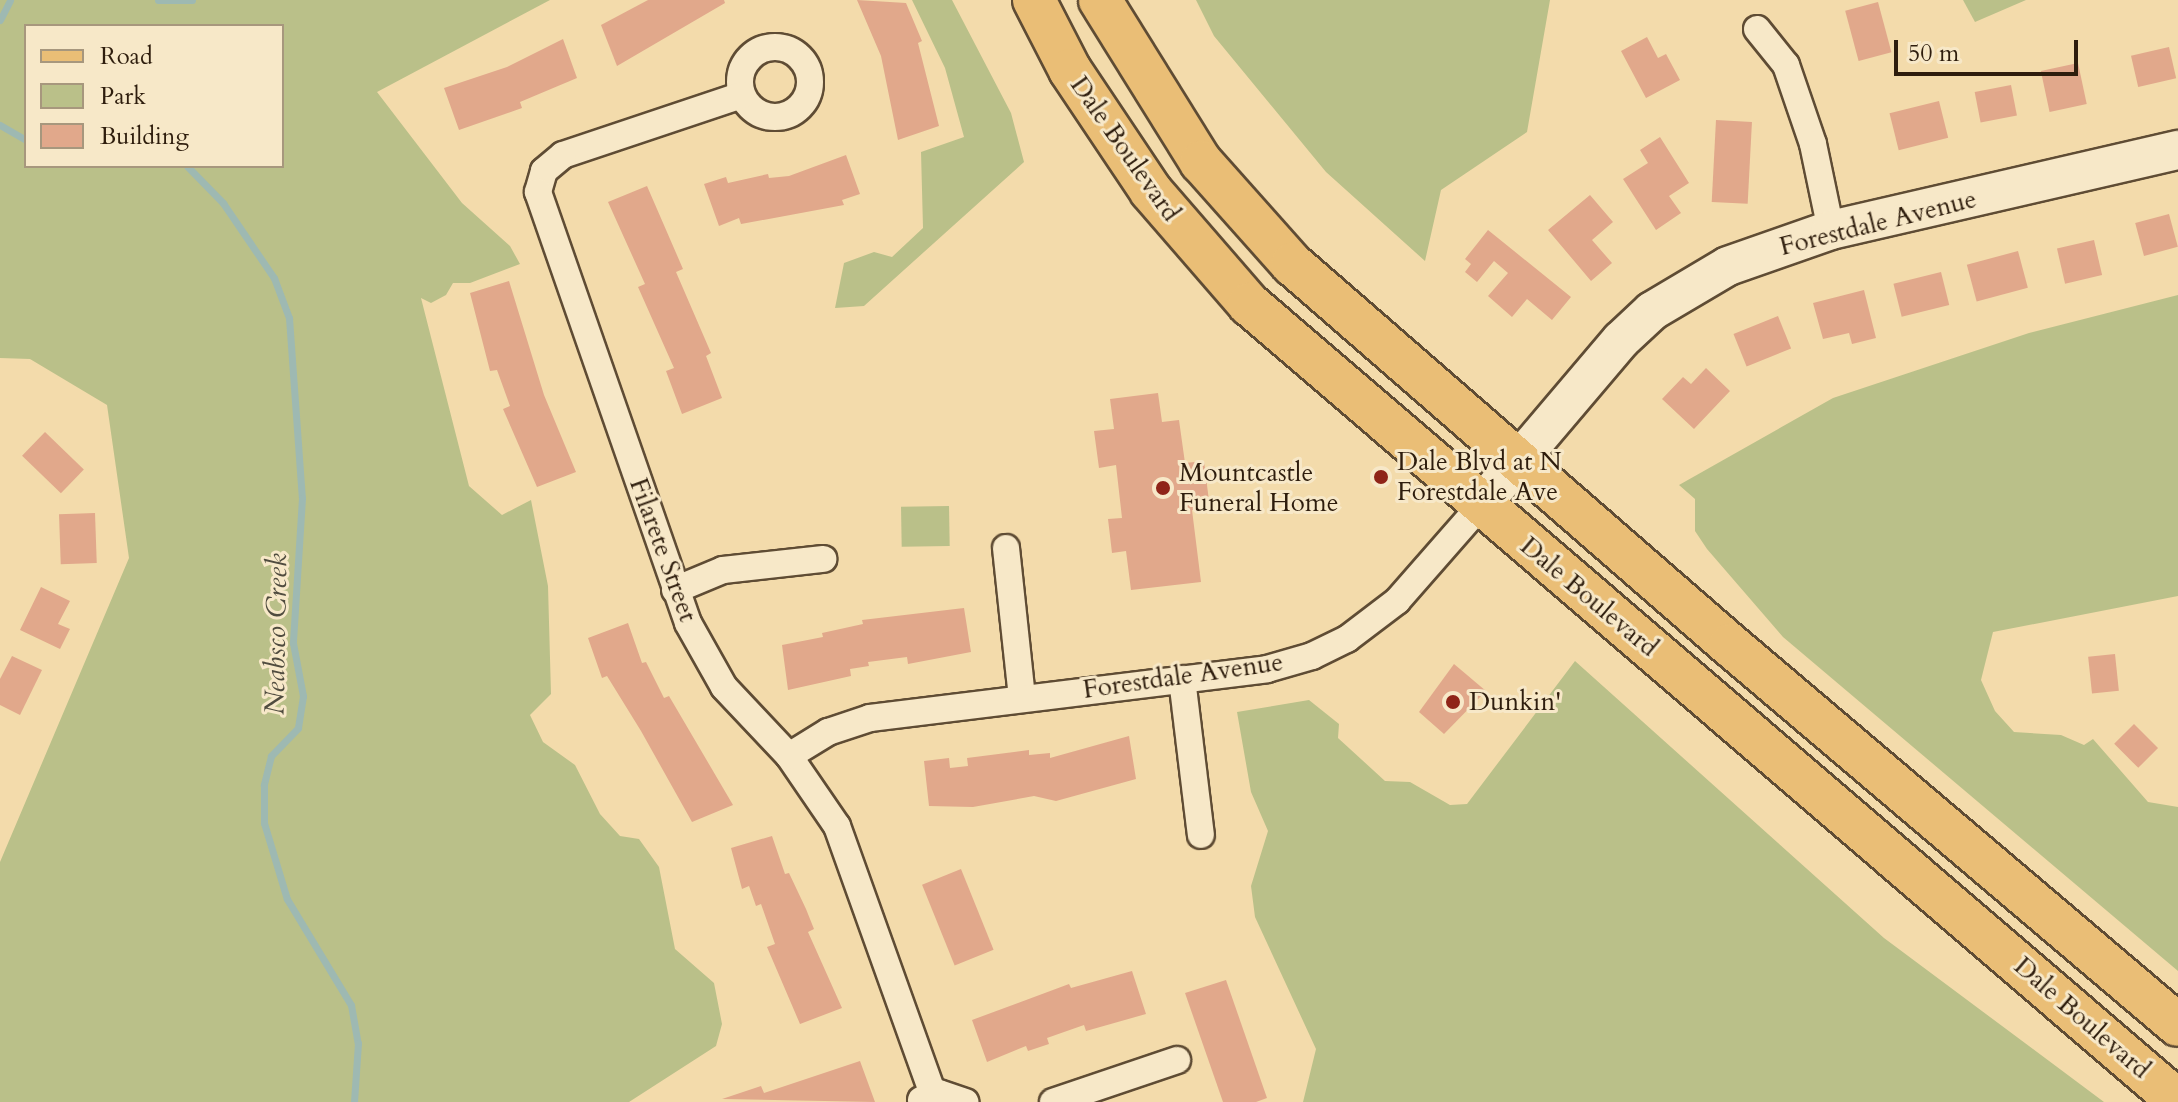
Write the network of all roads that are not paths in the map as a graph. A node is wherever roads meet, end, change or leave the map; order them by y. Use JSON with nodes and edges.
{"nodes":[{"id":1,"x":1034,"y":0,"type":"edge"},
{"id":2,"x":1100,"y":0,"type":"edge"},
{"id":3,"x":1757,"y":29,"type":"dead end"},
{"id":4,"x":742,"y":95,"type":"dead end"},
{"id":5,"x":2178,"y":150,"type":"edge"},
{"id":6,"x":1831,"y":230,"type":"junction"},
{"id":7,"x":1519,"y":462,"type":"junction"},
{"id":8,"x":1481,"y":505,"type":"junction"},
{"id":9,"x":1006,"y":548,"type":"dead end"},
{"id":10,"x":823,"y":559,"type":"dead end"},
{"id":11,"x":675,"y":590,"type":"junction"},
{"id":12,"x":1182,"y":679,"type":"junction"},
{"id":13,"x":1022,"y":698,"type":"junction"},
{"id":14,"x":789,"y":756,"type":"junction"},
{"id":15,"x":1201,"y":835,"type":"dead end"},
{"id":16,"x":2178,"y":1025,"type":"edge"},
{"id":17,"x":1177,"y":1060,"type":"dead end"},
{"id":18,"x":925,"y":1098,"type":"edge"},
{"id":19,"x":2178,"y":1101,"type":"edge"},
{"id":20,"x":965,"y":1102,"type":"edge"},
{"id":21,"x":1053,"y":1102,"type":"edge"}],
"edges":[{"from":1,"to":8,"type":"main road","name":"Dale Boulevard"},
{"from":2,"to":7,"type":"main road","name":"Dale Boulevard"},
{"from":3,"to":6,"type":"street"},
{"from":4,"to":11,"type":"street","name":"Filarete Street"},
{"from":5,"to":6,"type":"street","name":"Forestdale Avenue"},
{"from":6,"to":7,"type":"street","name":"Forestdale Avenue"},
{"from":7,"to":8,"type":"street","name":"Forestdale Avenue"},
{"from":7,"to":16,"type":"main road","name":"Dale Boulevard"},
{"from":8,"to":12,"type":"street","name":"Forestdale Avenue"},
{"from":8,"to":19,"type":"main road","name":"Dale Boulevard"},
{"from":9,"to":13,"type":"street"},
{"from":10,"to":11,"type":"street"},
{"from":11,"to":14,"type":"street","name":"Filarete Street"},
{"from":12,"to":13,"type":"street","name":"Forestdale Avenue"},
{"from":12,"to":15,"type":"street"},
{"from":13,"to":14,"type":"street","name":"Forestdale Avenue"},
{"from":14,"to":18,"type":"street","name":"Filarete Street"},
{"from":17,"to":21,"type":"street"},
{"from":18,"to":20,"type":"street"}]}
